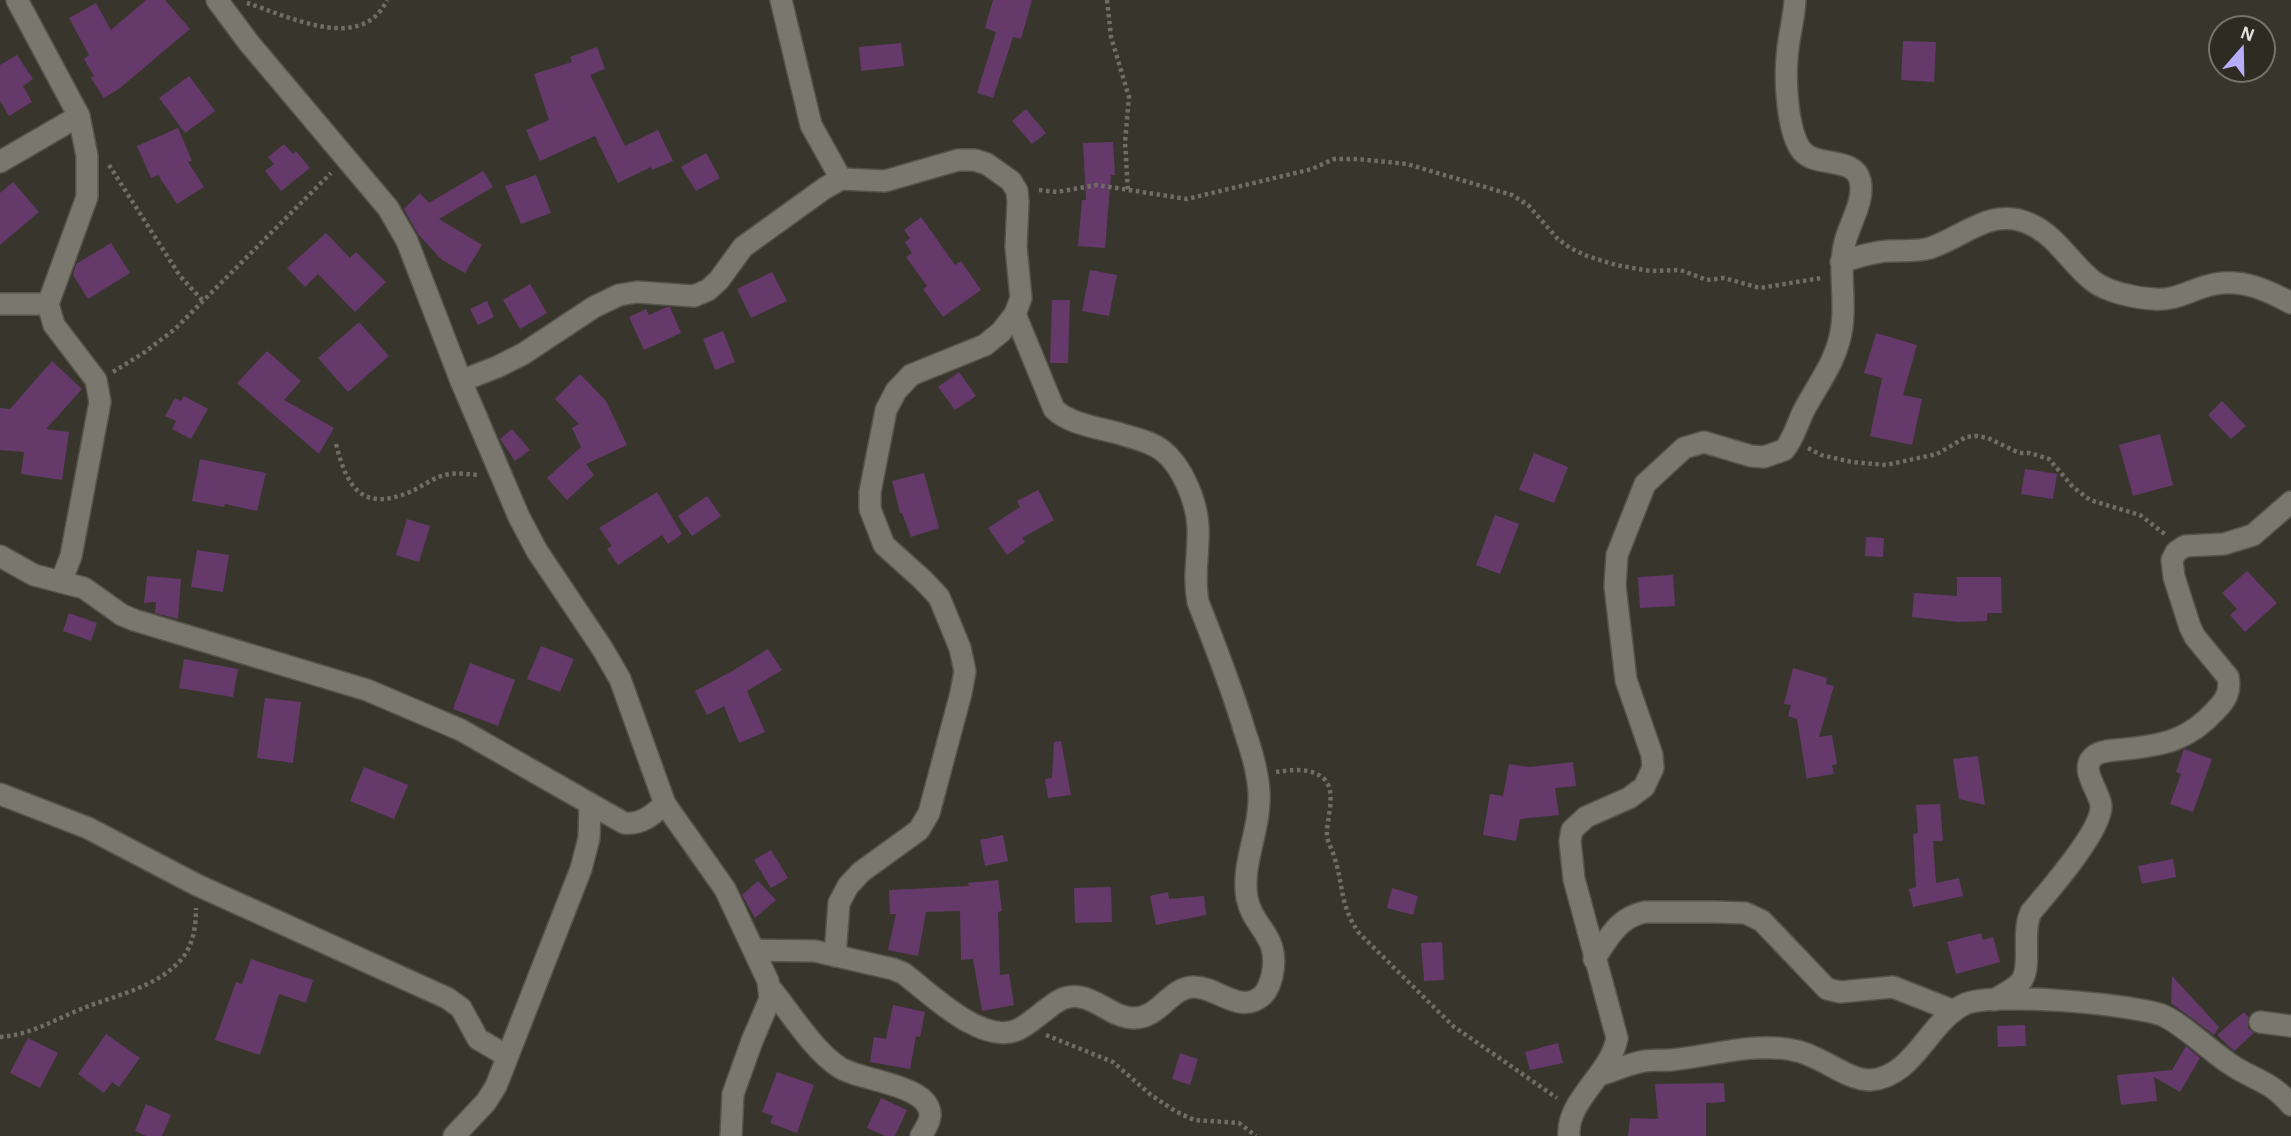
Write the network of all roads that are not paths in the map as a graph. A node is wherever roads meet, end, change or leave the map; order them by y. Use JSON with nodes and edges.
{"nodes":[{"id":1,"x":17,"y":0,"type":"edge"},
{"id":2,"x":217,"y":0,"type":"edge"},
{"id":3,"x":781,"y":0,"type":"edge"},
{"id":4,"x":1795,"y":0,"type":"edge"},
{"id":5,"x":79,"y":116,"type":"junction"},
{"id":6,"x":0,"y":162,"type":"edge"},
{"id":7,"x":841,"y":179,"type":"junction"},
{"id":8,"x":1842,"y":268,"type":"junction"},
{"id":9,"x":2291,"y":303,"type":"edge"},
{"id":10,"x":0,"y":304,"type":"edge"},
{"id":11,"x":48,"y":304,"type":"junction"},
{"id":12,"x":1015,"y":314,"type":"junction"},
{"id":13,"x":461,"y":381,"type":"junction"},
{"id":14,"x":2291,"y":502,"type":"edge"},
{"id":15,"x":0,"y":556,"type":"edge"},
{"id":16,"x":61,"y":582,"type":"junction"},
{"id":17,"x":0,"y":794,"type":"edge"},
{"id":18,"x":590,"y":804,"type":"junction"},
{"id":19,"x":665,"y":804,"type":"junction"},
{"id":20,"x":754,"y":950,"type":"junction"},
{"id":21,"x":835,"y":956,"type":"junction"},
{"id":22,"x":1594,"y":959,"type":"junction"},
{"id":23,"x":771,"y":989,"type":"junction"},
{"id":24,"x":1994,"y":1000,"type":"junction"},
{"id":25,"x":1954,"y":1011,"type":"junction"},
{"id":26,"x":2260,"y":1022,"type":"dead end"},
{"id":27,"x":2291,"y":1026,"type":"edge"},
{"id":28,"x":507,"y":1056,"type":"junction"},
{"id":29,"x":1600,"y":1075,"type":"junction"},
{"id":30,"x":2291,"y":1105,"type":"edge"},
{"id":31,"x":454,"y":1136,"type":"edge"},
{"id":32,"x":732,"y":1136,"type":"edge"},
{"id":33,"x":921,"y":1136,"type":"edge"},
{"id":34,"x":1569,"y":1136,"type":"edge"}],
"edges":[{"from":1,"to":5,"type":"street"},
{"from":2,"to":13,"type":"street"},
{"from":3,"to":7,"type":"street"},
{"from":4,"to":8,"type":"street"},
{"from":5,"to":6,"type":"street"},
{"from":5,"to":11,"type":"street"},
{"from":7,"to":12,"type":"street"},
{"from":7,"to":13,"type":"street"},
{"from":8,"to":9,"type":"street"},
{"from":8,"to":22,"type":"street"},
{"from":10,"to":11,"type":"street"},
{"from":11,"to":16,"type":"street"},
{"from":12,"to":21,"type":"street"},
{"from":12,"to":21,"type":"street"},
{"from":13,"to":19,"type":"street"},
{"from":14,"to":24,"type":"street"},
{"from":15,"to":16,"type":"street"},
{"from":16,"to":18,"type":"street"},
{"from":17,"to":28,"type":"street"},
{"from":18,"to":19,"type":"street"},
{"from":18,"to":28,"type":"street"},
{"from":19,"to":20,"type":"street"},
{"from":20,"to":21,"type":"street"},
{"from":20,"to":23,"type":"street"},
{"from":22,"to":25,"type":"street"},
{"from":22,"to":29,"type":"street"},
{"from":23,"to":32,"type":"street"},
{"from":23,"to":33,"type":"street"},
{"from":24,"to":25,"type":"street"},
{"from":24,"to":30,"type":"street"},
{"from":25,"to":29,"type":"street"},
{"from":26,"to":27,"type":"street"},
{"from":28,"to":31,"type":"street"},
{"from":29,"to":34,"type":"street"}]}
